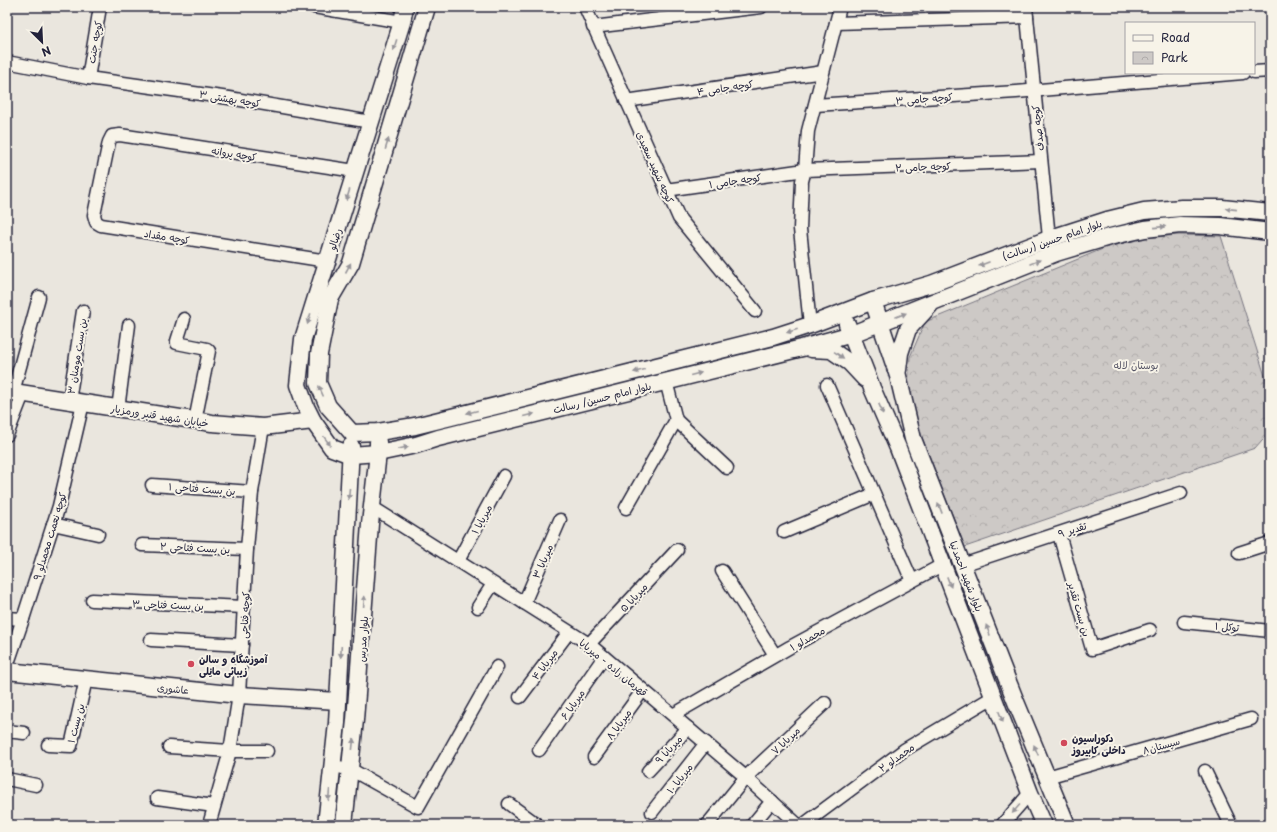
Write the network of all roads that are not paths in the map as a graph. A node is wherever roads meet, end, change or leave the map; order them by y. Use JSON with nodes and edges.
{"nodes":[{"id":1,"x":100,"y":7,"type":"edge"},
{"id":2,"x":314,"y":7,"type":"edge"},
{"id":3,"x":427,"y":7,"type":"edge"},
{"id":4,"x":585,"y":7,"type":"edge"},
{"id":5,"x":761,"y":7,"type":"edge"},
{"id":6,"x":840,"y":7,"type":"edge"},
{"id":7,"x":1026,"y":12,"type":"edge"},
{"id":8,"x":404,"y":14,"type":"edge"},
{"id":9,"x":836,"y":23,"type":"junction"},
{"id":10,"x":593,"y":27,"type":"junction"},
{"id":11,"x":7,"y":62,"type":"edge"},
{"id":12,"x":1270,"y":71,"type":"edge"},
{"id":13,"x":823,"y":72,"type":"junction"},
{"id":14,"x":1255,"y":72,"type":"edge"},
{"id":15,"x":1231,"y":74,"type":"edge"},
{"id":16,"x":88,"y":78,"type":"junction"},
{"id":17,"x":1033,"y":91,"type":"junction"},
{"id":18,"x":626,"y":101,"type":"junction"},
{"id":19,"x":815,"y":105,"type":"junction"},
{"id":20,"x":371,"y":122,"type":"junction"},
{"id":21,"x":112,"y":136,"type":"joint"},
{"id":22,"x":1041,"y":161,"type":"junction"},
{"id":23,"x":804,"y":170,"type":"junction"},
{"id":24,"x":355,"y":171,"type":"junction"},
{"id":25,"x":666,"y":190,"type":"junction"},
{"id":26,"x":1270,"y":213,"type":"edge"},
{"id":27,"x":1270,"y":232,"type":"edge"},
{"id":28,"x":1049,"y":238,"type":"junction"},
{"id":29,"x":327,"y":262,"type":"junction"},
{"id":30,"x":39,"y":297,"type":"dead end"},
{"id":31,"x":873,"y":301,"type":"junction"},
{"id":32,"x":932,"y":303,"type":"junction"},
{"id":33,"x":83,"y":311,"type":"dead end"},
{"id":34,"x":755,"y":311,"type":"dead end"},
{"id":35,"x":842,"y":314,"type":"junction"},
{"id":36,"x":184,"y":319,"type":"dead end"},
{"id":37,"x":881,"y":323,"type":"junction"},
{"id":38,"x":129,"y":325,"type":"dead end"},
{"id":39,"x":810,"y":325,"type":"junction"},
{"id":40,"x":852,"y":334,"type":"junction"},
{"id":41,"x":802,"y":348,"type":"junction"},
{"id":42,"x":898,"y":376,"type":"junction"},
{"id":43,"x":666,"y":381,"type":"junction"},
{"id":44,"x":826,"y":385,"type":"dead end"},
{"id":45,"x":872,"y":388,"type":"junction"},
{"id":46,"x":14,"y":392,"type":"edge"},
{"id":47,"x":76,"y":402,"type":"junction"},
{"id":48,"x":118,"y":409,"type":"junction"},
{"id":49,"x":676,"y":420,"type":"junction"},
{"id":50,"x":195,"y":421,"type":"junction"},
{"id":51,"x":313,"y":421,"type":"junction"},
{"id":52,"x":263,"y":427,"type":"junction"},
{"id":53,"x":378,"y":432,"type":"junction"},
{"id":54,"x":352,"y":433,"type":"junction"},
{"id":55,"x":7,"y":435,"type":"edge"},
{"id":56,"x":378,"y":453,"type":"junction"},
{"id":57,"x":351,"y":455,"type":"junction"},
{"id":58,"x":727,"y":468,"type":"dead end"},
{"id":59,"x":504,"y":476,"type":"dead end"},
{"id":60,"x":152,"y":485,"type":"dead end"},
{"id":61,"x":252,"y":492,"type":"junction"},
{"id":62,"x":1181,"y":493,"type":"dead end"},
{"id":63,"x":874,"y":494,"type":"junction"},
{"id":64,"x":372,"y":507,"type":"junction"},
{"id":65,"x":626,"y":508,"type":"dead end"},
{"id":66,"x":560,"y":520,"type":"dead end"},
{"id":67,"x":53,"y":524,"type":"junction"},
{"id":68,"x":784,"y":532,"type":"dead end"},
{"id":69,"x":98,"y":534,"type":"dead end"},
{"id":70,"x":1058,"y":534,"type":"junction"},
{"id":71,"x":1270,"y":543,"type":"edge"},
{"id":72,"x":142,"y":544,"type":"dead end"},
{"id":73,"x":247,"y":549,"type":"junction"},
{"id":74,"x":677,"y":550,"type":"dead end"},
{"id":75,"x":1240,"y":553,"type":"dead end"},
{"id":76,"x":458,"y":561,"type":"junction"},
{"id":77,"x":942,"y":565,"type":"junction"},
{"id":78,"x":962,"y":565,"type":"junction"},
{"id":79,"x":722,"y":571,"type":"dead end"},
{"id":80,"x":912,"y":581,"type":"junction"},
{"id":81,"x":493,"y":584,"type":"junction"},
{"id":82,"x":92,"y":600,"type":"dead end"},
{"id":83,"x":524,"y":603,"type":"junction"},
{"id":84,"x":244,"y":607,"type":"junction"},
{"id":85,"x":478,"y":607,"type":"dead end"},
{"id":86,"x":7,"y":618,"type":"edge"},
{"id":87,"x":23,"y":619,"type":"junction"},
{"id":88,"x":1184,"y":622,"type":"dead end"},
{"id":89,"x":1150,"y":630,"type":"dead end"},
{"id":90,"x":1270,"y":630,"type":"edge"},
{"id":91,"x":569,"y":632,"type":"junction"},
{"id":92,"x":151,"y":640,"type":"dead end"},
{"id":93,"x":242,"y":644,"type":"junction"},
{"id":94,"x":589,"y":644,"type":"junction"},
{"id":95,"x":776,"y":656,"type":"junction"},
{"id":96,"x":604,"y":657,"type":"junction"},
{"id":97,"x":7,"y":666,"type":"edge"},
{"id":98,"x":497,"y":667,"type":"dead end"},
{"id":99,"x":7,"y":671,"type":"edge"},
{"id":100,"x":86,"y":678,"type":"junction"},
{"id":101,"x":643,"y":690,"type":"junction"},
{"id":102,"x":238,"y":695,"type":"junction"},
{"id":103,"x":520,"y":697,"type":"dead end"},
{"id":104,"x":993,"y":698,"type":"junction"},
{"id":105,"x":338,"y":701,"type":"junction"},
{"id":106,"x":825,"y":703,"type":"dead end"},
{"id":107,"x":673,"y":716,"type":"junction"},
{"id":108,"x":1251,"y":719,"type":"dead end"},
{"id":109,"x":688,"y":728,"type":"junction"},
{"id":110,"x":7,"y":731,"type":"edge"},
{"id":111,"x":24,"y":733,"type":"dead end"},
{"id":112,"x":706,"y":743,"type":"junction"},
{"id":113,"x":48,"y":745,"type":"dead end"},
{"id":114,"x":169,"y":747,"type":"dead end"},
{"id":115,"x":267,"y":750,"type":"dead end"},
{"id":116,"x":540,"y":750,"type":"dead end"},
{"id":117,"x":230,"y":751,"type":"junction"},
{"id":118,"x":594,"y":757,"type":"dead end"},
{"id":119,"x":332,"y":766,"type":"junction"},
{"id":120,"x":350,"y":769,"type":"junction"},
{"id":121,"x":648,"y":771,"type":"dead end"},
{"id":122,"x":1205,"y":771,"type":"dead end"},
{"id":123,"x":746,"y":777,"type":"junction"},
{"id":124,"x":1047,"y":777,"type":"junction"},
{"id":125,"x":7,"y":779,"type":"edge"},
{"id":126,"x":36,"y":785,"type":"dead end"},
{"id":127,"x":1030,"y":793,"type":"junction"},
{"id":128,"x":157,"y":798,"type":"dead end"},
{"id":129,"x":772,"y":801,"type":"junction"},
{"id":130,"x":509,"y":804,"type":"dead end"},
{"id":131,"x":214,"y":806,"type":"junction"},
{"id":132,"x":652,"y":812,"type":"dead end"},
{"id":133,"x":209,"y":825,"type":"edge"},
{"id":134,"x":326,"y":825,"type":"edge"},
{"id":135,"x":344,"y":825,"type":"edge"},
{"id":136,"x":538,"y":825,"type":"edge"},
{"id":137,"x":707,"y":825,"type":"edge"},
{"id":138,"x":752,"y":825,"type":"edge"},
{"id":139,"x":798,"y":825,"type":"edge"},
{"id":140,"x":803,"y":825,"type":"edge"},
{"id":141,"x":1002,"y":825,"type":"edge"},
{"id":142,"x":1044,"y":825,"type":"edge"},
{"id":143,"x":1067,"y":825,"type":"edge"},
{"id":144,"x":1231,"y":825,"type":"edge"}],
"edges":[{"from":1,"to":16,"type":"street","name":"کوچه جنت"},
{"from":2,"to":8,"type":"street"},
{"from":54,"to":3,"type":"main road","one_way":true},
{"from":4,"to":10,"type":"street","name":"کوچه شهید سعیدی"},
{"from":5,"to":10,"type":"street"},
{"from":6,"to":9,"type":"street"},
{"from":7,"to":9,"type":"street"},
{"from":7,"to":17,"type":"street","name":"کوچه صدف"},
{"from":8,"to":20,"type":"main road","name":"رضالو","one_way":true},
{"from":9,"to":13,"type":"street"},
{"from":10,"to":18,"type":"street","name":"کوچه شهید سعیدی"},
{"from":11,"to":16,"type":"street","name":"کوچه بهشتی ۳"},
{"from":12,"to":14,"type":"street"},
{"from":13,"to":18,"type":"street","name":"کوچه جامی ۴"},
{"from":13,"to":19,"type":"street"},
{"from":15,"to":17,"type":"street","name":"کوچه جامی ۳"},
{"from":16,"to":20,"type":"street","name":"کوچه بهشتی ۳"},
{"from":17,"to":19,"type":"street","name":"کوچه جامی ۳"},
{"from":17,"to":22,"type":"street","name":"کوچه صدف"},
{"from":18,"to":25,"type":"street","name":"کوچه شهید سعیدی"},
{"from":19,"to":23,"type":"street"},
{"from":20,"to":24,"type":"main road","name":"رضالو"},
{"from":21,"to":24,"type":"street","name":"کوچه پروانه"},
{"from":21,"to":29,"type":"street","name":"کوچه مقداد"},
{"from":22,"to":23,"type":"street","name":"کوچه جامی ۲"},
{"from":22,"to":28,"type":"street","name":"کوچه صدف"},
{"from":23,"to":25,"type":"street","name":"کوچه جامی ۱"},
{"from":23,"to":39,"type":"street"},
{"from":24,"to":29,"type":"main road","name":"رضالو","one_way":true},
{"from":25,"to":34,"type":"street","name":"کوچه شهید سعیدی"},
{"from":26,"to":28,"type":"main road","name":"بلوار امام حسین (رسالت)","one_way":true},
{"from":32,"to":27,"type":"main road","name":"بلوار امام حسین (رسالت)","one_way":true},
{"from":28,"to":31,"type":"main road","name":"بلوار امام حسین (رسالت)","one_way":true},
{"from":29,"to":51,"type":"main road","name":"رضالو","one_way":true},
{"from":30,"to":46,"type":"street"},
{"from":31,"to":35,"type":"main road","name":"بلوار امام حسین (رسالت)"},
{"from":31,"to":37,"type":"main road","name":"بلوار شهید احمدنیا"},
{"from":37,"to":32,"type":"main road","name":"بلوار امام حسین (رسالت)","one_way":true},
{"from":32,"to":42,"type":"main road"},
{"from":33,"to":47,"type":"street","name":"۳ بن بست مومنان"},
{"from":35,"to":39,"type":"main road","name":"بلوار امام حسین/ رسالت"},
{"from":35,"to":40,"type":"main road","name":"بلوار شهید احمدنیا"},
{"from":36,"to":50,"type":"street"},
{"from":37,"to":40,"type":"main road","name":"بلوار امام حسین (رسالت)"},
{"from":37,"to":42,"type":"main road","name":"بلوار شهید احمدنیا"},
{"from":38,"to":48,"type":"street"},
{"from":39,"to":53,"type":"main road","name":"بلوار امام حسین/ رسالت","one_way":true},
{"from":40,"to":41,"type":"main road","name":"بلوار امام حسین/ رسالت"},
{"from":40,"to":45,"type":"main road","name":"بلوار شهید احمدنیا"},
{"from":43,"to":41,"type":"main road","name":"بلوار امام حسین/ رسالت","one_way":true},
{"from":41,"to":45,"type":"main road","one_way":true},
{"from":78,"to":42,"type":"main road","name":"بلوار شهید احمدنیا","one_way":true},
{"from":43,"to":49,"type":"street"},
{"from":56,"to":43,"type":"main road","name":"بلوار امام حسین/ رسالت","one_way":true},
{"from":44,"to":63,"type":"street"},
{"from":45,"to":77,"type":"main road","name":"بلوار شهید احمدنیا","one_way":true},
{"from":46,"to":47,"type":"main road","name":"خیابان شهید قنبر ورمزیار"},
{"from":46,"to":55,"type":"street"},
{"from":47,"to":48,"type":"main road","name":"خیابان شهید قنبر ورمزیار"},
{"from":47,"to":67,"type":"street","name":"کوچه نعمت محمدلو ۹"},
{"from":48,"to":50,"type":"main road","name":"خیابان شهید قنبر ورمزیار"},
{"from":49,"to":58,"type":"street"},
{"from":49,"to":65,"type":"street"},
{"from":50,"to":52,"type":"main road","name":"خیابان شهید قنبر ورمزیار"},
{"from":51,"to":52,"type":"main road","name":"خیابان شهید قنبر ورمزیار"},
{"from":51,"to":57,"type":"main road","name":"رضالو","one_way":true},
{"from":52,"to":61,"type":"street","name":"کوچه فتاحی"},
{"from":53,"to":54,"type":"main road","name":"بلوار امام حسین/ رسالت"},
{"from":53,"to":56,"type":"main road","name":"بلوار مدرس"},
{"from":54,"to":57,"type":"main road","name":"بلوار مدرس"},
{"from":56,"to":57,"type":"main road","name":"بلوار امام حسین/ رسالت"},
{"from":56,"to":64,"type":"main road","name":"بلوار مدرس"},
{"from":57,"to":105,"type":"main road","name":"بلوار مدرس","one_way":true},
{"from":59,"to":76,"type":"street","name":"میربابا ۱"},
{"from":60,"to":61,"type":"street","name":"بن بست فتاحی ۱"},
{"from":61,"to":73,"type":"street","name":"کوچه فتاحی"},
{"from":62,"to":70,"type":"street","name":"۹ تقدیر"},
{"from":63,"to":68,"type":"street"},
{"from":63,"to":80,"type":"street"},
{"from":64,"to":76,"type":"street","name":"قهرمان زاده - میربابا"},
{"from":120,"to":64,"type":"main road","name":"بلوار مدرس","one_way":true},
{"from":66,"to":83,"type":"street","name":"میربابا ۳"},
{"from":67,"to":69,"type":"street"},
{"from":67,"to":87,"type":"street","name":"کوچه نعمت محمدلو ۹"},
{"from":70,"to":78,"type":"street","name":"۹ تقدیر"},
{"from":70,"to":89,"type":"street","name":"بن بست تقدیر"},
{"from":71,"to":75,"type":"street"},
{"from":72,"to":73,"type":"street","name":"بن بست فتاحی ۲"},
{"from":73,"to":84,"type":"street","name":"کوچه فتاحی"},
{"from":74,"to":94,"type":"street","name":"میربابا ۵"},
{"from":76,"to":81,"type":"street","name":"قهرمان زاده - میربابا"},
{"from":77,"to":80,"type":"street","name":"محمدلو ۱"},
{"from":77,"to":104,"type":"main road","name":"بلوار شهید احمدنیا","one_way":true},
{"from":124,"to":78,"type":"main road","name":"بلوار شهید احمدنیا","one_way":true},
{"from":79,"to":95,"type":"street"},
{"from":80,"to":95,"type":"street","name":"محمدلو ۱"},
{"from":81,"to":83,"type":"street","name":"قهرمان زاده - میربابا"},
{"from":81,"to":85,"type":"street"},
{"from":82,"to":84,"type":"street","name":"بن بست فتاحی ۳"},
{"from":83,"to":91,"type":"street","name":"قهرمان زاده - میربابا"},
{"from":84,"to":93,"type":"street","name":"کوچه فتاحی"},
{"from":86,"to":87,"type":"street"},
{"from":87,"to":97,"type":"street","name":"کوچه نعمت محمدلو ۹"},
{"from":88,"to":90,"type":"street","name":"توکل ۱"},
{"from":91,"to":94,"type":"street","name":"قهرمان زاده - میربابا"},
{"from":91,"to":103,"type":"street","name":"میربابا ۴"},
{"from":92,"to":93,"type":"street"},
{"from":93,"to":102,"type":"street","name":"کوچه فتاحی"},
{"from":94,"to":96,"type":"street","name":"قهرمان زاده - میربابا"},
{"from":95,"to":107,"type":"street","name":"محمدلو ۱"},
{"from":96,"to":101,"type":"street","name":"قهرمان زاده - میربابا"},
{"from":96,"to":116,"type":"street","name":"میربابا ۶"},
{"from":98,"to":120,"type":"street"},
{"from":99,"to":100,"type":"main road","name":"عاشوری"},
{"from":100,"to":102,"type":"main road","name":"عاشوری"},
{"from":100,"to":113,"type":"street","name":"۱ بن بست"},
{"from":101,"to":107,"type":"street","name":"قهرمان زاده - میربابا"},
{"from":101,"to":118,"type":"street","name":"میربابا ۸"},
{"from":102,"to":105,"type":"main road","name":"عاشوری"},
{"from":102,"to":117,"type":"street","name":"کوچه فتاحی"},
{"from":104,"to":127,"type":"main road","name":"بلوار شهید احمدنیا","one_way":true},
{"from":104,"to":140,"type":"street","name":"محمدلو ۲"},
{"from":105,"to":119,"type":"main road","name":"بلوار مدرس"},
{"from":106,"to":123,"type":"street","name":"میربابا ۷"},
{"from":107,"to":109,"type":"street","name":"قهرمان زاده - میربابا"},
{"from":108,"to":124,"type":"street","name":"سیستان۸"},
{"from":109,"to":112,"type":"street","name":"قهرمان زاده - میربابا"},
{"from":109,"to":121,"type":"street","name":"میربابا ۹"},
{"from":110,"to":111,"type":"street"},
{"from":112,"to":123,"type":"street","name":"قهرمان زاده - میربابا"},
{"from":112,"to":132,"type":"street","name":"میربابا ۱۰"},
{"from":114,"to":117,"type":"street"},
{"from":115,"to":117,"type":"street"},
{"from":117,"to":131,"type":"street","name":"کوچه فتاحی"},
{"from":119,"to":120,"type":"street"},
{"from":119,"to":134,"type":"main road","name":"بلوار مدرس","one_way":true},
{"from":120,"to":135,"type":"main road","name":"بلوار مدرس"},
{"from":122,"to":144,"type":"street"},
{"from":123,"to":129,"type":"street","name":"قهرمان زاده - میربابا"},
{"from":123,"to":137,"type":"street","name":"میربابا ۷"},
{"from":124,"to":143,"type":"main road","name":"بلوار شهید احمدنیا"},
{"from":125,"to":126,"type":"street"},
{"from":127,"to":141,"type":"street","one_way":true},
{"from":127,"to":142,"type":"main road","name":"بلوار شهید احمدنیا"},
{"from":128,"to":131,"type":"street"},
{"from":129,"to":138,"type":"street"},
{"from":129,"to":139,"type":"street","name":"قهرمان زاده - میربابا"},
{"from":130,"to":136,"type":"street"},
{"from":131,"to":133,"type":"street","name":"کوچه فتاحی"}]}
